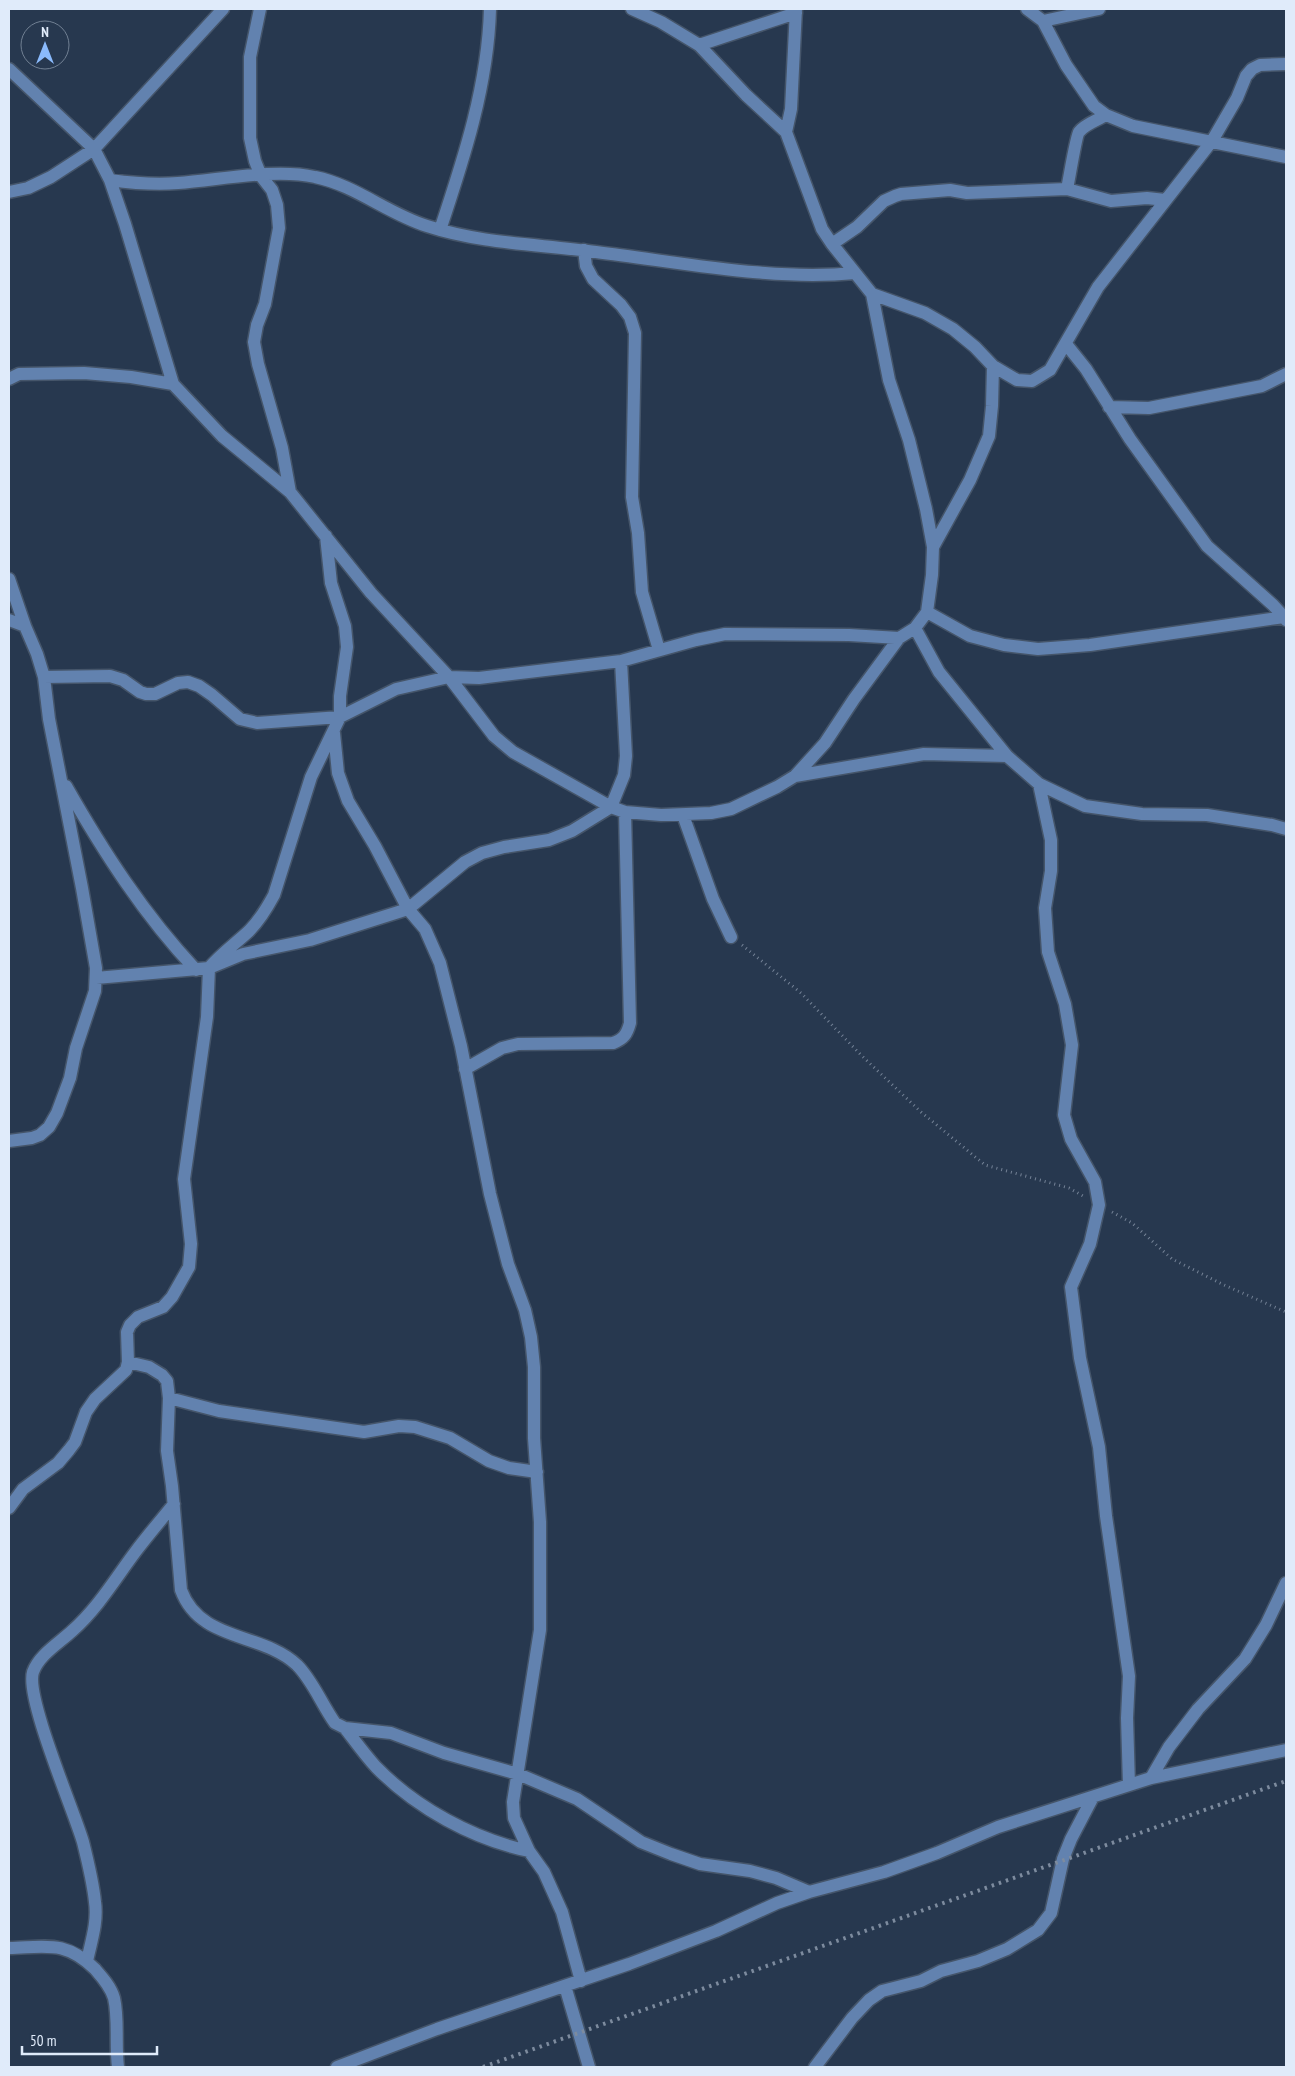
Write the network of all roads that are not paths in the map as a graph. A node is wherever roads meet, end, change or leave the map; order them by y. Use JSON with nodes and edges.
{"nodes":[{"id":1,"x":223,"y":9,"type":"edge"},
{"id":2,"x":260,"y":9,"type":"edge"},
{"id":3,"x":490,"y":9,"type":"edge"},
{"id":4,"x":632,"y":9,"type":"edge"},
{"id":5,"x":656,"y":9,"type":"edge"},
{"id":6,"x":1027,"y":9,"type":"edge"},
{"id":7,"x":1099,"y":9,"type":"edge"},
{"id":8,"x":796,"y":11,"type":"edge"},
{"id":9,"x":1043,"y":21,"type":"junction"},
{"id":10,"x":661,"y":22,"type":"junction"},
{"id":11,"x":699,"y":45,"type":"junction"},
{"id":12,"x":1286,"y":64,"type":"edge"},
{"id":13,"x":9,"y":69,"type":"edge"},
{"id":14,"x":1106,"y":116,"type":"junction"},
{"id":15,"x":786,"y":132,"type":"junction"},
{"id":16,"x":1212,"y":141,"type":"junction"},
{"id":17,"x":94,"y":149,"type":"junction"},
{"id":18,"x":1286,"y":157,"type":"edge"},
{"id":19,"x":261,"y":176,"type":"junction"},
{"id":20,"x":110,"y":180,"type":"junction"},
{"id":21,"x":1067,"y":189,"type":"junction"},
{"id":22,"x":9,"y":192,"type":"edge"},
{"id":23,"x":1165,"y":200,"type":"junction"},
{"id":24,"x":440,"y":230,"type":"junction"},
{"id":25,"x":832,"y":244,"type":"junction"},
{"id":26,"x":584,"y":250,"type":"junction"},
{"id":27,"x":855,"y":273,"type":"junction"},
{"id":28,"x":872,"y":294,"type":"junction"},
{"id":29,"x":1066,"y":344,"type":"junction"},
{"id":30,"x":993,"y":366,"type":"junction"},
{"id":31,"x":1286,"y":374,"type":"edge"},
{"id":32,"x":9,"y":379,"type":"edge"},
{"id":33,"x":173,"y":384,"type":"junction"},
{"id":34,"x":1109,"y":407,"type":"junction"},
{"id":35,"x":290,"y":492,"type":"junction"},
{"id":36,"x":326,"y":536,"type":"junction"},
{"id":37,"x":933,"y":547,"type":"junction"},
{"id":38,"x":9,"y":579,"type":"edge"},
{"id":39,"x":927,"y":612,"type":"junction"},
{"id":40,"x":1285,"y":618,"type":"edge"},
{"id":41,"x":9,"y":620,"type":"edge"},
{"id":42,"x":25,"y":626,"type":"junction"},
{"id":43,"x":915,"y":628,"type":"junction"},
{"id":44,"x":899,"y":638,"type":"junction"},
{"id":45,"x":660,"y":650,"type":"junction"},
{"id":46,"x":621,"y":660,"type":"junction"},
{"id":47,"x":44,"y":677,"type":"junction"},
{"id":48,"x":449,"y":677,"type":"junction"},
{"id":49,"x":340,"y":717,"type":"junction"},
{"id":50,"x":334,"y":732,"type":"junction"},
{"id":51,"x":1007,"y":756,"type":"junction"},
{"id":52,"x":59,"y":775,"type":"junction"},
{"id":53,"x":795,"y":776,"type":"junction"},
{"id":54,"x":1039,"y":784,"type":"junction"},
{"id":55,"x":611,"y":807,"type":"junction"},
{"id":56,"x":624,"y":812,"type":"junction"},
{"id":57,"x":683,"y":815,"type":"junction"},
{"id":58,"x":1286,"y":829,"type":"edge"},
{"id":59,"x":408,"y":909,"type":"junction"},
{"id":60,"x":731,"y":936,"type":"road end"},
{"id":61,"x":209,"y":968,"type":"junction"},
{"id":62,"x":196,"y":970,"type":"junction"},
{"id":63,"x":96,"y":978,"type":"junction"},
{"id":64,"x":465,"y":1069,"type":"junction"},
{"id":65,"x":9,"y":1141,"type":"edge"},
{"id":66,"x":128,"y":1362,"type":"junction"},
{"id":67,"x":169,"y":1398,"type":"junction"},
{"id":68,"x":537,"y":1472,"type":"junction"},
{"id":69,"x":174,"y":1504,"type":"junction"},
{"id":70,"x":9,"y":1508,"type":"edge"},
{"id":71,"x":1286,"y":1583,"type":"edge"},
{"id":72,"x":345,"y":1728,"type":"junction"},
{"id":73,"x":1286,"y":1750,"type":"edge"},
{"id":74,"x":518,"y":1774,"type":"junction"},
{"id":75,"x":1151,"y":1778,"type":"junction"},
{"id":76,"x":1129,"y":1785,"type":"junction"},
{"id":77,"x":1094,"y":1797,"type":"junction"},
{"id":78,"x":529,"y":1850,"type":"junction"},
{"id":79,"x":809,"y":1892,"type":"junction"},
{"id":80,"x":9,"y":1948,"type":"edge"},
{"id":81,"x":87,"y":1961,"type":"junction"},
{"id":82,"x":581,"y":1981,"type":"junction"},
{"id":83,"x":565,"y":1986,"type":"junction"},
{"id":84,"x":118,"y":2067,"type":"edge"},
{"id":85,"x":338,"y":2067,"type":"edge"},
{"id":86,"x":589,"y":2067,"type":"edge"},
{"id":87,"x":815,"y":2067,"type":"edge"}],
"edges":[{"from":1,"to":17,"type":"street"},
{"from":2,"to":19,"type":"street"},
{"from":3,"to":24,"type":"street"},
{"from":4,"to":10,"type":"street"},
{"from":5,"to":10,"type":"street"},
{"from":6,"to":9,"type":"street"},
{"from":7,"to":9,"type":"street"},
{"from":8,"to":11,"type":"street"},
{"from":8,"to":15,"type":"street"},
{"from":9,"to":14,"type":"street"},
{"from":10,"to":11,"type":"street"},
{"from":11,"to":15,"type":"street"},
{"from":12,"to":16,"type":"street"},
{"from":13,"to":17,"type":"street"},
{"from":14,"to":16,"type":"street"},
{"from":14,"to":21,"type":"street"},
{"from":15,"to":25,"type":"street"},
{"from":16,"to":18,"type":"street"},
{"from":16,"to":23,"type":"street"},
{"from":17,"to":20,"type":"street"},
{"from":17,"to":22,"type":"street"},
{"from":19,"to":20,"type":"street"},
{"from":19,"to":24,"type":"street"},
{"from":19,"to":35,"type":"street"},
{"from":20,"to":33,"type":"street"},
{"from":21,"to":23,"type":"street"},
{"from":21,"to":25,"type":"street"},
{"from":23,"to":29,"type":"street"},
{"from":24,"to":26,"type":"street"},
{"from":25,"to":27,"type":"street"},
{"from":26,"to":27,"type":"street"},
{"from":26,"to":45,"type":"street"},
{"from":27,"to":28,"type":"street"},
{"from":28,"to":30,"type":"street"},
{"from":28,"to":37,"type":"street"},
{"from":29,"to":30,"type":"street"},
{"from":29,"to":34,"type":"street"},
{"from":30,"to":37,"type":"street"},
{"from":31,"to":34,"type":"street"},
{"from":32,"to":33,"type":"street"},
{"from":33,"to":35,"type":"street"},
{"from":34,"to":40,"type":"street"},
{"from":35,"to":36,"type":"street"},
{"from":36,"to":48,"type":"street"},
{"from":36,"to":49,"type":"street"},
{"from":37,"to":39,"type":"street"},
{"from":38,"to":42,"type":"street"},
{"from":39,"to":40,"type":"street"},
{"from":39,"to":43,"type":"street"},
{"from":41,"to":42,"type":"street"},
{"from":42,"to":47,"type":"street"},
{"from":43,"to":44,"type":"street"},
{"from":43,"to":51,"type":"street"},
{"from":44,"to":45,"type":"street"},
{"from":44,"to":53,"type":"street"},
{"from":45,"to":46,"type":"street"},
{"from":46,"to":48,"type":"street"},
{"from":46,"to":55,"type":"street"},
{"from":47,"to":49,"type":"street"},
{"from":47,"to":52,"type":"street"},
{"from":48,"to":49,"type":"street"},
{"from":48,"to":55,"type":"street"},
{"from":49,"to":50,"type":"street"},
{"from":50,"to":59,"type":"street"},
{"from":50,"to":61,"type":"street"},
{"from":51,"to":53,"type":"street"},
{"from":51,"to":54,"type":"street"},
{"from":52,"to":62,"type":"street"},
{"from":52,"to":63,"type":"street"},
{"from":53,"to":57,"type":"street"},
{"from":54,"to":58,"type":"street"},
{"from":54,"to":76,"type":"street"},
{"from":55,"to":56,"type":"street"},
{"from":55,"to":59,"type":"street"},
{"from":56,"to":57,"type":"street"},
{"from":56,"to":64,"type":"street"},
{"from":57,"to":60,"type":"street"},
{"from":59,"to":61,"type":"street"},
{"from":59,"to":64,"type":"street"},
{"from":61,"to":62,"type":"street"},
{"from":61,"to":66,"type":"street"},
{"from":62,"to":63,"type":"street"},
{"from":63,"to":65,"type":"street"},
{"from":64,"to":68,"type":"street"},
{"from":66,"to":67,"type":"street"},
{"from":66,"to":70,"type":"street"},
{"from":67,"to":68,"type":"street"},
{"from":67,"to":69,"type":"street"},
{"from":68,"to":74,"type":"street"},
{"from":69,"to":72,"type":"street"},
{"from":69,"to":81,"type":"street"},
{"from":71,"to":75,"type":"street"},
{"from":72,"to":74,"type":"street"},
{"from":72,"to":78,"type":"street"},
{"from":73,"to":75,"type":"street"},
{"from":74,"to":78,"type":"street"},
{"from":74,"to":79,"type":"street"},
{"from":75,"to":76,"type":"street"},
{"from":76,"to":77,"type":"street"},
{"from":77,"to":79,"type":"street"},
{"from":77,"to":87,"type":"street"},
{"from":78,"to":82,"type":"street"},
{"from":79,"to":82,"type":"street"},
{"from":80,"to":81,"type":"street"},
{"from":81,"to":84,"type":"street"},
{"from":82,"to":83,"type":"street"},
{"from":83,"to":85,"type":"street"},
{"from":83,"to":86,"type":"street"}]}
